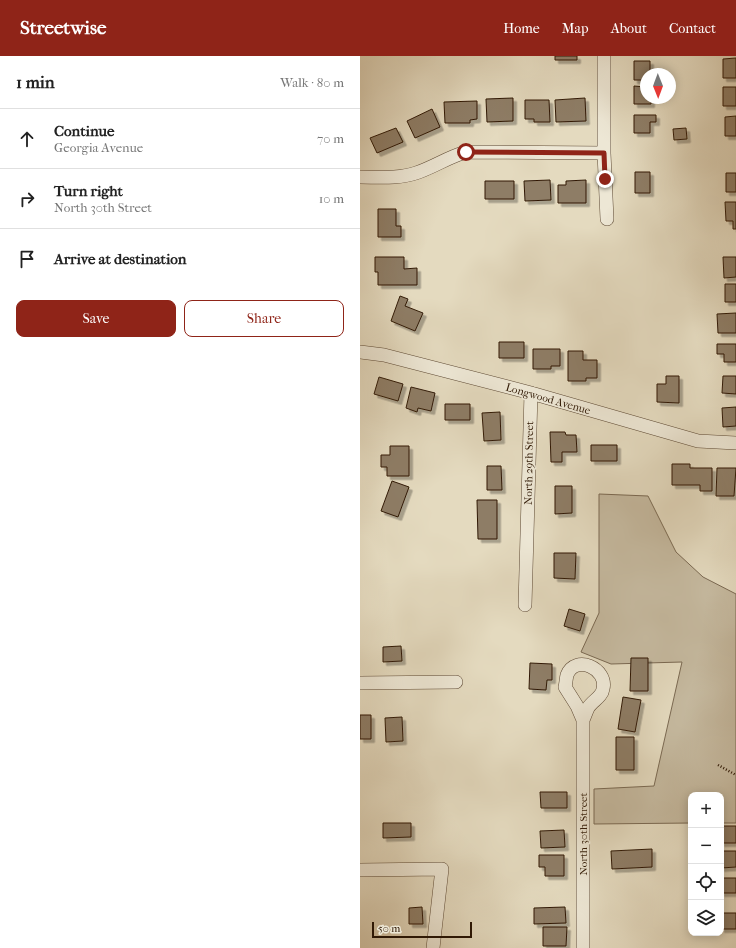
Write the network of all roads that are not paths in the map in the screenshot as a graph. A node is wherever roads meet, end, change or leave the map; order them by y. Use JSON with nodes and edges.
{"nodes":[{"id":1,"x":604,"y":56,"type":"edge"},
{"id":2,"x":604,"y":153,"type":"junction"},
{"id":3,"x":360,"y":177,"type":"edge"},
{"id":4,"x":607,"y":219,"type":"dead end"},
{"id":5,"x":360,"y":352,"type":"edge"},
{"id":6,"x":531,"y":393,"type":"junction"},
{"id":7,"x":736,"y":443,"type":"edge"},
{"id":8,"x":525,"y":605,"type":"dead end"},
{"id":9,"x":456,"y":682,"type":"dead end"},
{"id":10,"x":360,"y":683,"type":"edge"},
{"id":11,"x":583,"y":720,"type":"dead end"},
{"id":12,"x":360,"y":870,"type":"edge"},
{"id":13,"x":433,"y":948,"type":"edge"},
{"id":14,"x":583,"y":948,"type":"edge"}],
"edges":[{"from":1,"to":2,"type":"street"},
{"from":2,"to":3,"type":"street"},
{"from":2,"to":4,"type":"street"},
{"from":5,"to":6,"type":"street","name":"Longwood Avenue"},
{"from":6,"to":7,"type":"street","name":"Longwood Avenue"},
{"from":6,"to":8,"type":"street","name":"North 29th Street"},
{"from":9,"to":10,"type":"street"},
{"from":11,"to":14,"type":"street","name":"North 30th Street"},
{"from":12,"to":13,"type":"street"}]}
